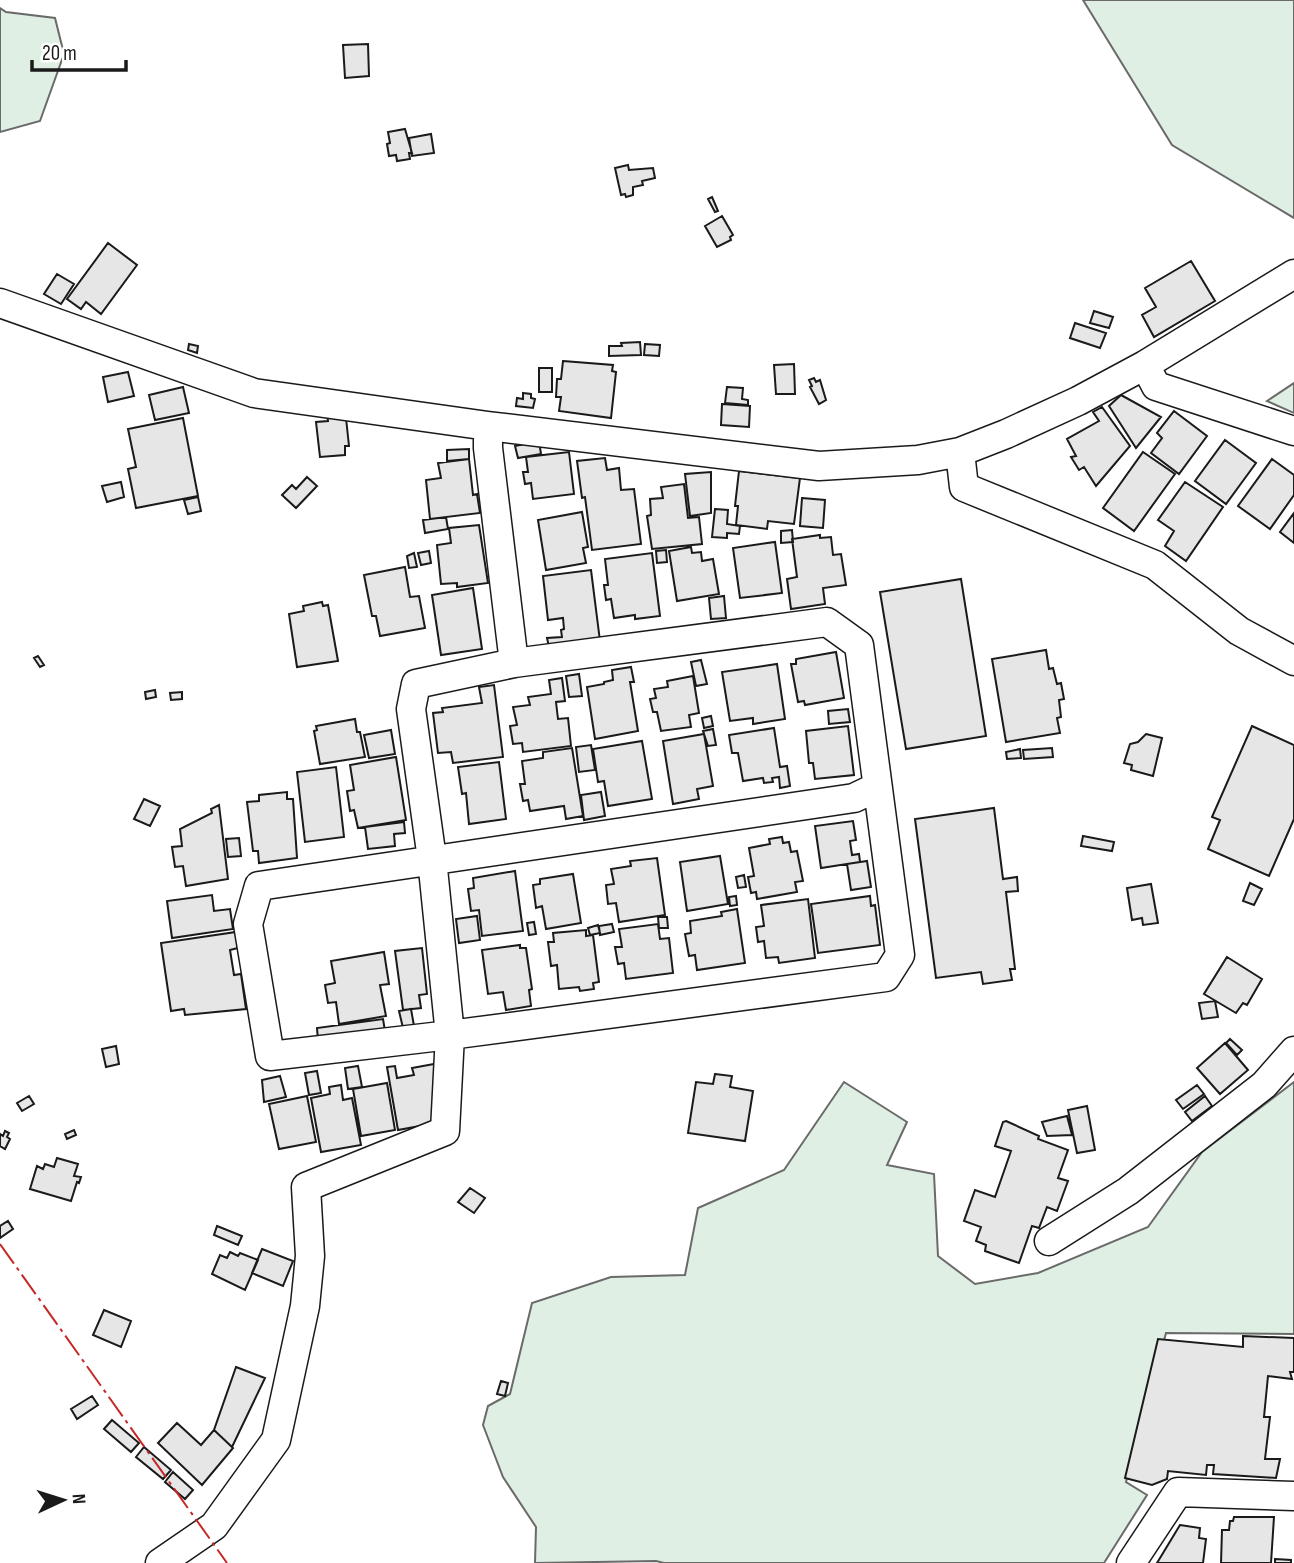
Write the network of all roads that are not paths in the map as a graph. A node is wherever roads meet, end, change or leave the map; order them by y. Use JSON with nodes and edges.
{"nodes":[{"id":1,"x":1294,"y":274,"type":"edge"},
{"id":2,"x":0,"y":303,"type":"edge"},
{"id":3,"x":1145,"y":365,"type":"junction"},
{"id":4,"x":488,"y":426,"type":"junction"},
{"id":5,"x":1294,"y":431,"type":"edge"},
{"id":6,"x":960,"y":452,"type":"junction"},
{"id":7,"x":1294,"y":661,"type":"edge"},
{"id":8,"x":514,"y":663,"type":"junction"},
{"id":9,"x":877,"y":787,"type":"junction"},
{"id":10,"x":432,"y":859,"type":"junction"},
{"id":11,"x":450,"y":1035,"type":"junction"},
{"id":12,"x":1294,"y":1051,"type":"edge"},
{"id":13,"x":1049,"y":1241,"type":"dead end"},
{"id":14,"x":1294,"y":1496,"type":"edge"},
{"id":15,"x":160,"y":1563,"type":"edge"},
{"id":16,"x":1131,"y":1563,"type":"edge"}],
"edges":[{"from":1,"to":3,"type":"street"},
{"from":2,"to":4,"type":"street"},
{"from":3,"to":5,"type":"street"},
{"from":3,"to":6,"type":"street"},
{"from":4,"to":6,"type":"street"},
{"from":4,"to":8,"type":"street"},
{"from":6,"to":7,"type":"street"},
{"from":8,"to":9,"type":"street"},
{"from":8,"to":10,"type":"street"},
{"from":9,"to":10,"type":"street"},
{"from":9,"to":11,"type":"street"},
{"from":10,"to":11,"type":"street"},
{"from":10,"to":11,"type":"street"},
{"from":11,"to":15,"type":"street"},
{"from":12,"to":13,"type":"street"},
{"from":14,"to":16,"type":"street"}]}
